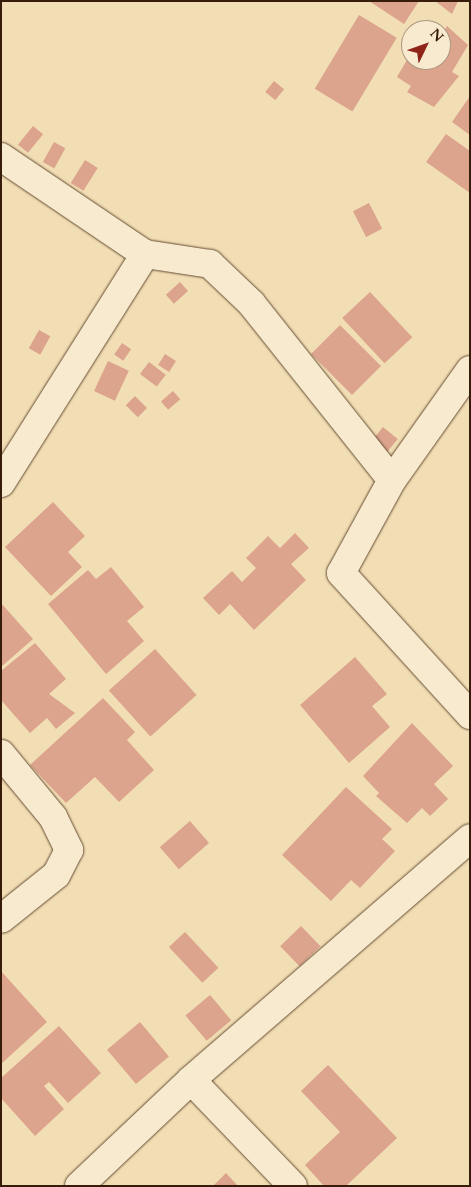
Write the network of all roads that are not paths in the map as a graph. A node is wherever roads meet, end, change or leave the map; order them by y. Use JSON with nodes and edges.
{"nodes":[{"id":1,"x":1,"y":158,"type":"edge"},
{"id":2,"x":144,"y":254,"type":"junction"},
{"id":3,"x":470,"y":370,"type":"edge"},
{"id":4,"x":392,"y":480,"type":"junction"},
{"id":5,"x":1,"y":483,"type":"edge"},
{"id":6,"x":470,"y":715,"type":"edge"},
{"id":7,"x":1,"y":754,"type":"edge"},
{"id":8,"x":470,"y":838,"type":"edge"},
{"id":9,"x":1,"y":919,"type":"edge"},
{"id":10,"x":191,"y":1080,"type":"junction"},
{"id":11,"x":79,"y":1186,"type":"edge"},
{"id":12,"x":293,"y":1186,"type":"edge"}],
"edges":[{"from":1,"to":2,"type":"street"},
{"from":2,"to":4,"type":"street"},
{"from":2,"to":5,"type":"street"},
{"from":3,"to":4,"type":"street"},
{"from":4,"to":6,"type":"street"},
{"from":7,"to":9,"type":"street"},
{"from":8,"to":10,"type":"street"},
{"from":10,"to":11,"type":"street"},
{"from":10,"to":12,"type":"street"}]}
